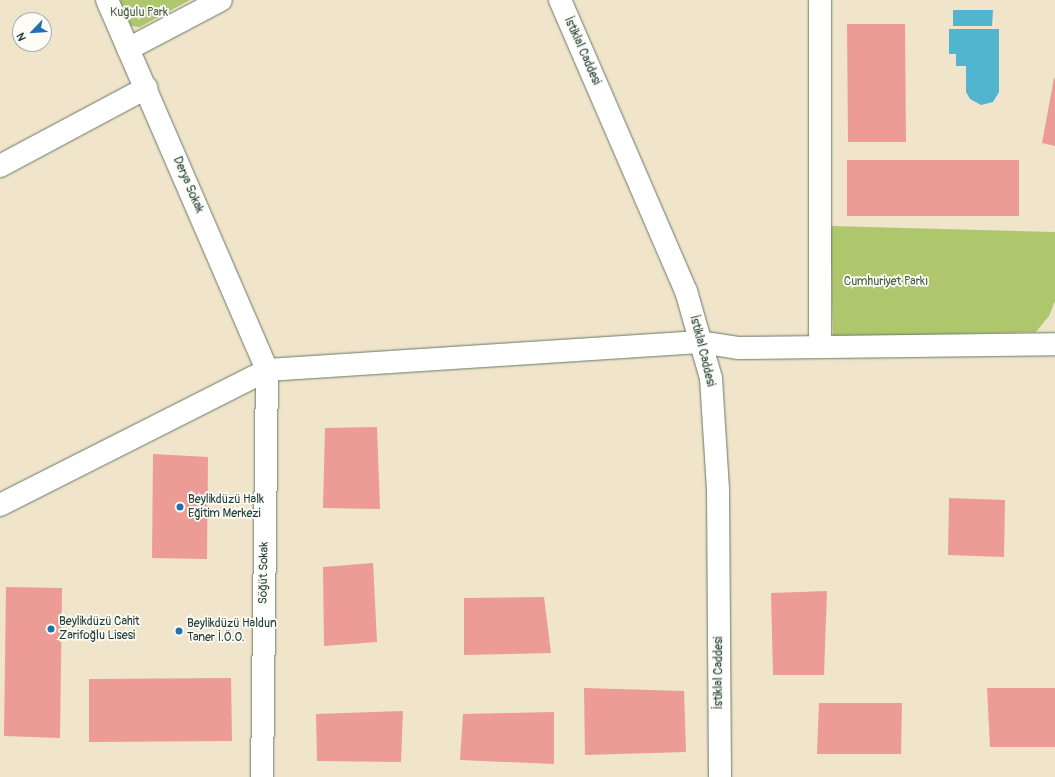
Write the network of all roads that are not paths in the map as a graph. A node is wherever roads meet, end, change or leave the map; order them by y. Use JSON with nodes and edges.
{"nodes":[{"id":1,"x":107,"y":0,"type":"edge"},
{"id":2,"x":221,"y":0,"type":"edge"},
{"id":3,"x":560,"y":0,"type":"edge"},
{"id":4,"x":820,"y":0,"type":"edge"},
{"id":5,"x":128,"y":49,"type":"junction"},
{"id":6,"x":146,"y":88,"type":"junction"},
{"id":7,"x":0,"y":166,"type":"edge"},
{"id":8,"x":700,"y":342,"type":"junction"},
{"id":9,"x":1055,"y":344,"type":"edge"},
{"id":10,"x":820,"y":345,"type":"junction"},
{"id":11,"x":267,"y":370,"type":"junction"},
{"id":12,"x":0,"y":505,"type":"edge"},
{"id":13,"x":262,"y":777,"type":"edge"},
{"id":14,"x":720,"y":777,"type":"edge"}],
"edges":[{"from":1,"to":5,"type":"street","name":"Derya Sokak"},
{"from":2,"to":5,"type":"street"},
{"from":3,"to":8,"type":"street","name":"İstiklal Caddesi"},
{"from":4,"to":10,"type":"street"},
{"from":5,"to":6,"type":"street","name":"Derya Sokak"},
{"from":6,"to":7,"type":"street"},
{"from":6,"to":11,"type":"street","name":"Derya Sokak"},
{"from":8,"to":10,"type":"street"},
{"from":8,"to":11,"type":"street"},
{"from":8,"to":14,"type":"street","name":"İstiklal Caddesi"},
{"from":9,"to":10,"type":"street"},
{"from":11,"to":12,"type":"street"},
{"from":11,"to":13,"type":"street","name":"Söğüt Sokak"}]}
